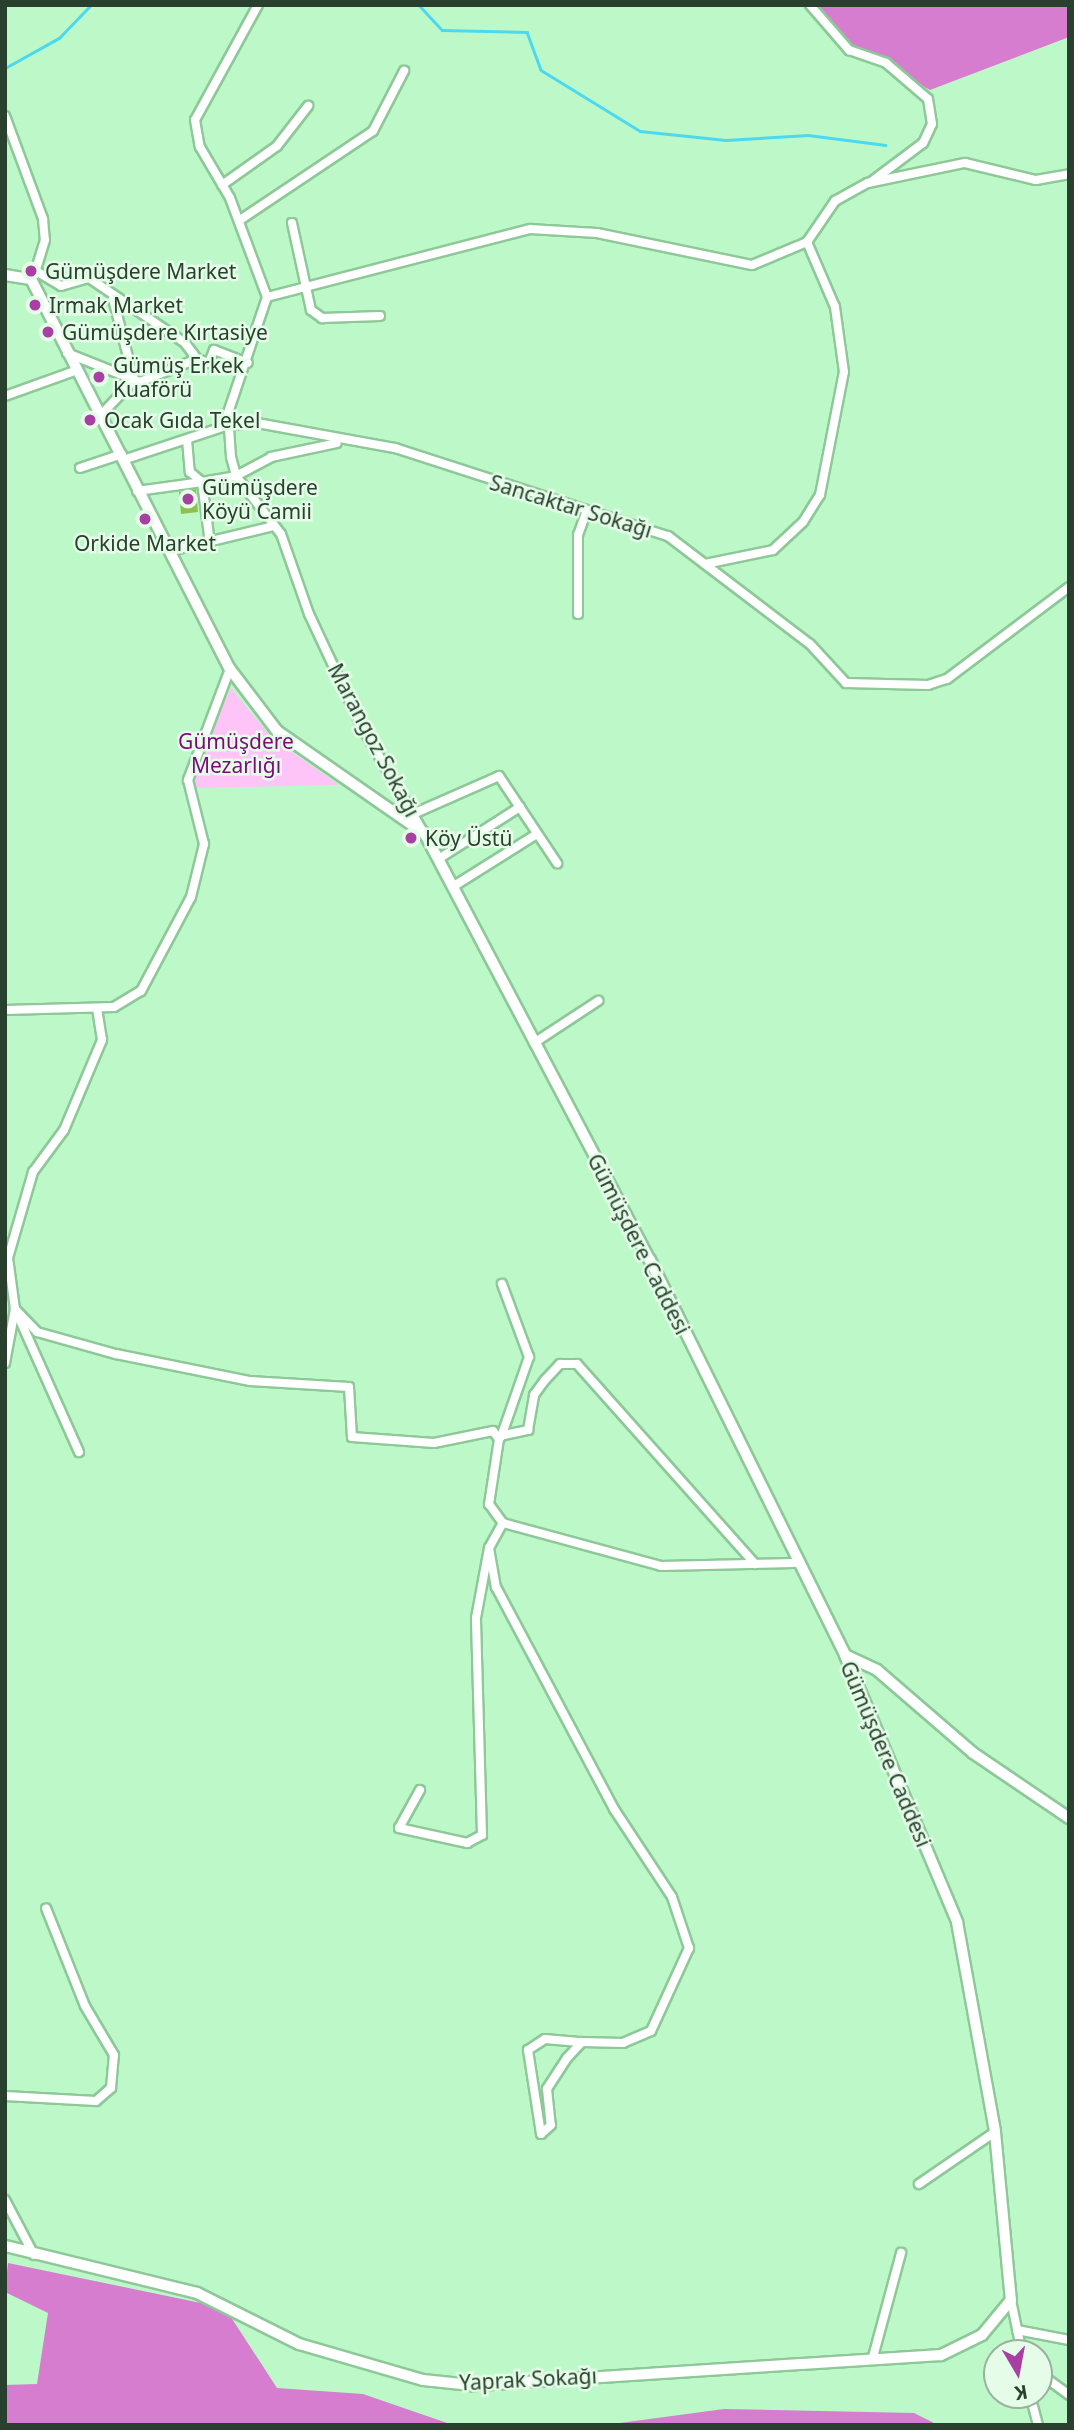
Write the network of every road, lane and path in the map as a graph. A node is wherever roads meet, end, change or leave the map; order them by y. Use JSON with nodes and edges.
{"nodes":[{"id":1,"x":258,"y":5,"type":"edge"},
{"id":2,"x":810,"y":5,"type":"edge"},
{"id":3,"x":404,"y":71,"type":"dead end"},
{"id":4,"x":308,"y":106,"type":"dead end"},
{"id":5,"x":5,"y":116,"type":"edge"},
{"id":6,"x":1069,"y":174,"type":"edge"},
{"id":7,"x":868,"y":183,"type":"junction"},
{"id":8,"x":222,"y":185,"type":"junction"},
{"id":9,"x":240,"y":220,"type":"junction"},
{"id":10,"x":292,"y":223,"type":"dead end"},
{"id":11,"x":807,"y":242,"type":"junction"},
{"id":12,"x":5,"y":275,"type":"edge"},
{"id":13,"x":33,"y":275,"type":"junction"},
{"id":14,"x":305,"y":285,"type":"junction"},
{"id":15,"x":267,"y":297,"type":"junction"},
{"id":16,"x":113,"y":299,"type":"junction"},
{"id":17,"x":380,"y":316,"type":"dead end"},
{"id":18,"x":66,"y":352,"type":"junction"},
{"id":19,"x":197,"y":359,"type":"junction"},
{"id":20,"x":248,"y":363,"type":"junction"},
{"id":21,"x":75,"y":371,"type":"junction"},
{"id":22,"x":134,"y":380,"type":"junction"},
{"id":23,"x":5,"y":396,"type":"edge"},
{"id":24,"x":99,"y":417,"type":"junction"},
{"id":25,"x":226,"y":426,"type":"junction"},
{"id":26,"x":187,"y":440,"type":"junction"},
{"id":27,"x":343,"y":443,"type":"junction"},
{"id":28,"x":124,"y":456,"type":"junction"},
{"id":29,"x":80,"y":468,"type":"dead end"},
{"id":30,"x":236,"y":476,"type":"junction"},
{"id":31,"x":202,"y":482,"type":"junction"},
{"id":32,"x":137,"y":491,"type":"junction"},
{"id":33,"x":586,"y":513,"type":"junction"},
{"id":34,"x":270,"y":527,"type":"junction"},
{"id":35,"x":209,"y":536,"type":"junction"},
{"id":36,"x":170,"y":551,"type":"junction"},
{"id":37,"x":705,"y":564,"type":"junction"},
{"id":38,"x":1069,"y":587,"type":"edge"},
{"id":39,"x":578,"y":614,"type":"dead end"},
{"id":40,"x":230,"y":668,"type":"junction"},
{"id":41,"x":520,"y":807,"type":"junction"},
{"id":42,"x":413,"y":814,"type":"junction"},
{"id":43,"x":425,"y":834,"type":"junction"},
{"id":44,"x":537,"y":834,"type":"junction"},
{"id":45,"x":440,"y":858,"type":"junction"},
{"id":46,"x":557,"y":863,"type":"dead end"},
{"id":47,"x":454,"y":886,"type":"junction"},
{"id":48,"x":598,"y":1002,"type":"dead end"},
{"id":49,"x":97,"y":1009,"type":"junction"},
{"id":50,"x":5,"y":1010,"type":"edge"},
{"id":51,"x":534,"y":1043,"type":"junction"},
{"id":52,"x":502,"y":1284,"type":"dead end"},
{"id":53,"x":15,"y":1309,"type":"junction"},
{"id":54,"x":5,"y":1363,"type":"edge"},
{"id":55,"x":501,"y":1437,"type":"junction"},
{"id":56,"x":79,"y":1452,"type":"dead end"},
{"id":57,"x":503,"y":1523,"type":"junction"},
{"id":58,"x":489,"y":1548,"type":"junction"},
{"id":59,"x":794,"y":1563,"type":"junction"},
{"id":60,"x":755,"y":1564,"type":"junction"},
{"id":61,"x":845,"y":1655,"type":"junction"},
{"id":62,"x":420,"y":1790,"type":"dead end"},
{"id":63,"x":1069,"y":1818,"type":"edge"},
{"id":64,"x":46,"y":1908,"type":"dead end"},
{"id":65,"x":582,"y":2042,"type":"junction"},
{"id":66,"x":5,"y":2096,"type":"edge"},
{"id":67,"x":995,"y":2132,"type":"junction"},
{"id":68,"x":919,"y":2184,"type":"dead end"},
{"id":69,"x":5,"y":2200,"type":"edge"},
{"id":70,"x":5,"y":2246,"type":"edge"},
{"id":71,"x":901,"y":2253,"type":"dead end"},
{"id":72,"x":36,"y":2258,"type":"junction"},
{"id":73,"x":1011,"y":2300,"type":"junction"},
{"id":74,"x":1017,"y":2330,"type":"junction"},
{"id":75,"x":1019,"y":2339,"type":"edge"},
{"id":76,"x":1069,"y":2340,"type":"edge"},
{"id":77,"x":873,"y":2357,"type":"junction"},
{"id":78,"x":1053,"y":2383,"type":"edge"},
{"id":79,"x":1069,"y":2395,"type":"edge"}],
"edges":[{"from":1,"to":8,"type":"street"},
{"from":2,"to":7,"type":"street"},
{"from":3,"to":9,"type":"street"},
{"from":4,"to":8,"type":"street"},
{"from":5,"to":13,"type":"street"},
{"from":6,"to":7,"type":"street"},
{"from":7,"to":11,"type":"street"},
{"from":8,"to":9,"type":"street"},
{"from":9,"to":15,"type":"street"},
{"from":10,"to":14,"type":"street"},
{"from":11,"to":14,"type":"street"},
{"from":11,"to":37,"type":"street"},
{"from":12,"to":13,"type":"street"},
{"from":13,"to":16,"type":"street"},
{"from":13,"to":18,"type":"street","name":"Gümüşdere Caddesi"},
{"from":14,"to":15,"type":"street"},
{"from":14,"to":17,"type":"street"},
{"from":15,"to":20,"type":"street"},
{"from":16,"to":19,"type":"street"},
{"from":16,"to":22,"type":"street"},
{"from":18,"to":21,"type":"street","name":"Gümüşdere Caddesi"},
{"from":18,"to":22,"type":"street"},
{"from":19,"to":20,"type":"street"},
{"from":19,"to":22,"type":"street"},
{"from":20,"to":25,"type":"street"},
{"from":21,"to":23,"type":"street"},
{"from":21,"to":24,"type":"street","name":"Gümüşdere Caddesi"},
{"from":22,"to":24,"type":"street"},
{"from":24,"to":28,"type":"street","name":"Gümüşdere Caddesi"},
{"from":25,"to":26,"type":"street","name":"Sancaktar Sokağı"},
{"from":25,"to":27,"type":"street","name":"Sancaktar Sokağı"},
{"from":25,"to":30,"type":"street"},
{"from":26,"to":28,"type":"street","name":"Sancaktar Sokağı"},
{"from":26,"to":31,"type":"street"},
{"from":27,"to":30,"type":"street"},
{"from":27,"to":33,"type":"street","name":"Sancaktar Sokağı"},
{"from":28,"to":29,"type":"street","name":"Sancaktar Sokağı"},
{"from":28,"to":32,"type":"street","name":"Gümüşdere Caddesi"},
{"from":30,"to":31,"type":"street"},
{"from":30,"to":34,"type":"street","name":"Marangoz Sokağı"},
{"from":31,"to":32,"type":"street"},
{"from":31,"to":35,"type":"street"},
{"from":32,"to":36,"type":"street","name":"Gümüşdere Caddesi"},
{"from":33,"to":37,"type":"street","name":"Sancaktar Sokağı"},
{"from":33,"to":39,"type":"street"},
{"from":34,"to":35,"type":"street"},
{"from":34,"to":42,"type":"street","name":"Marangoz Sokağı"},
{"from":35,"to":36,"type":"street"},
{"from":36,"to":40,"type":"street","name":"Gümüşdere Caddesi"},
{"from":37,"to":38,"type":"street","name":"Sancaktar Sokağı"},
{"from":40,"to":43,"type":"street","name":"Gümüşdere Caddesi"},
{"from":40,"to":49,"type":"street"},
{"from":41,"to":42,"type":"street"},
{"from":41,"to":44,"type":"street"},
{"from":41,"to":45,"type":"street"},
{"from":42,"to":43,"type":"street","name":"Marangoz Sokağı"},
{"from":43,"to":45,"type":"street","name":"Gümüşdere Caddesi"},
{"from":44,"to":46,"type":"street"},
{"from":44,"to":47,"type":"street"},
{"from":45,"to":47,"type":"street","name":"Gümüşdere Caddesi"},
{"from":47,"to":51,"type":"street","name":"Gümüşdere Caddesi"},
{"from":48,"to":51,"type":"street"},
{"from":49,"to":50,"type":"street"},
{"from":49,"to":53,"type":"street"},
{"from":51,"to":59,"type":"street","name":"Gümüşdere Caddesi"},
{"from":52,"to":55,"type":"street"},
{"from":53,"to":54,"type":"street"},
{"from":53,"to":55,"type":"street"},
{"from":53,"to":56,"type":"street"},
{"from":55,"to":57,"type":"street"},
{"from":55,"to":60,"type":"street"},
{"from":57,"to":58,"type":"street"},
{"from":57,"to":60,"type":"street"},
{"from":58,"to":62,"type":"street"},
{"from":58,"to":65,"type":"street"},
{"from":59,"to":60,"type":"street"},
{"from":59,"to":61,"type":"street","name":"Gümüşdere Caddesi"},
{"from":61,"to":63,"type":"street"},
{"from":61,"to":67,"type":"street","name":"Gümüşdere Caddesi"},
{"from":64,"to":66,"type":"street"},
{"from":65,"to":65,"type":"street"},
{"from":67,"to":68,"type":"street"},
{"from":67,"to":73,"type":"street","name":"Gümüşdere Caddesi"},
{"from":69,"to":72,"type":"street"},
{"from":70,"to":72,"type":"street","name":"Yaprak Sokağı"},
{"from":71,"to":77,"type":"street"},
{"from":72,"to":77,"type":"street","name":"Yaprak Sokağı"},
{"from":73,"to":74,"type":"street","name":"Gümüşdere Caddesi"},
{"from":73,"to":77,"type":"street","name":"Yaprak Sokağı"},
{"from":74,"to":75,"type":"street","name":"Gümüşdere Caddesi"},
{"from":74,"to":76,"type":"street"},
{"from":78,"to":79,"type":"street"}]}
